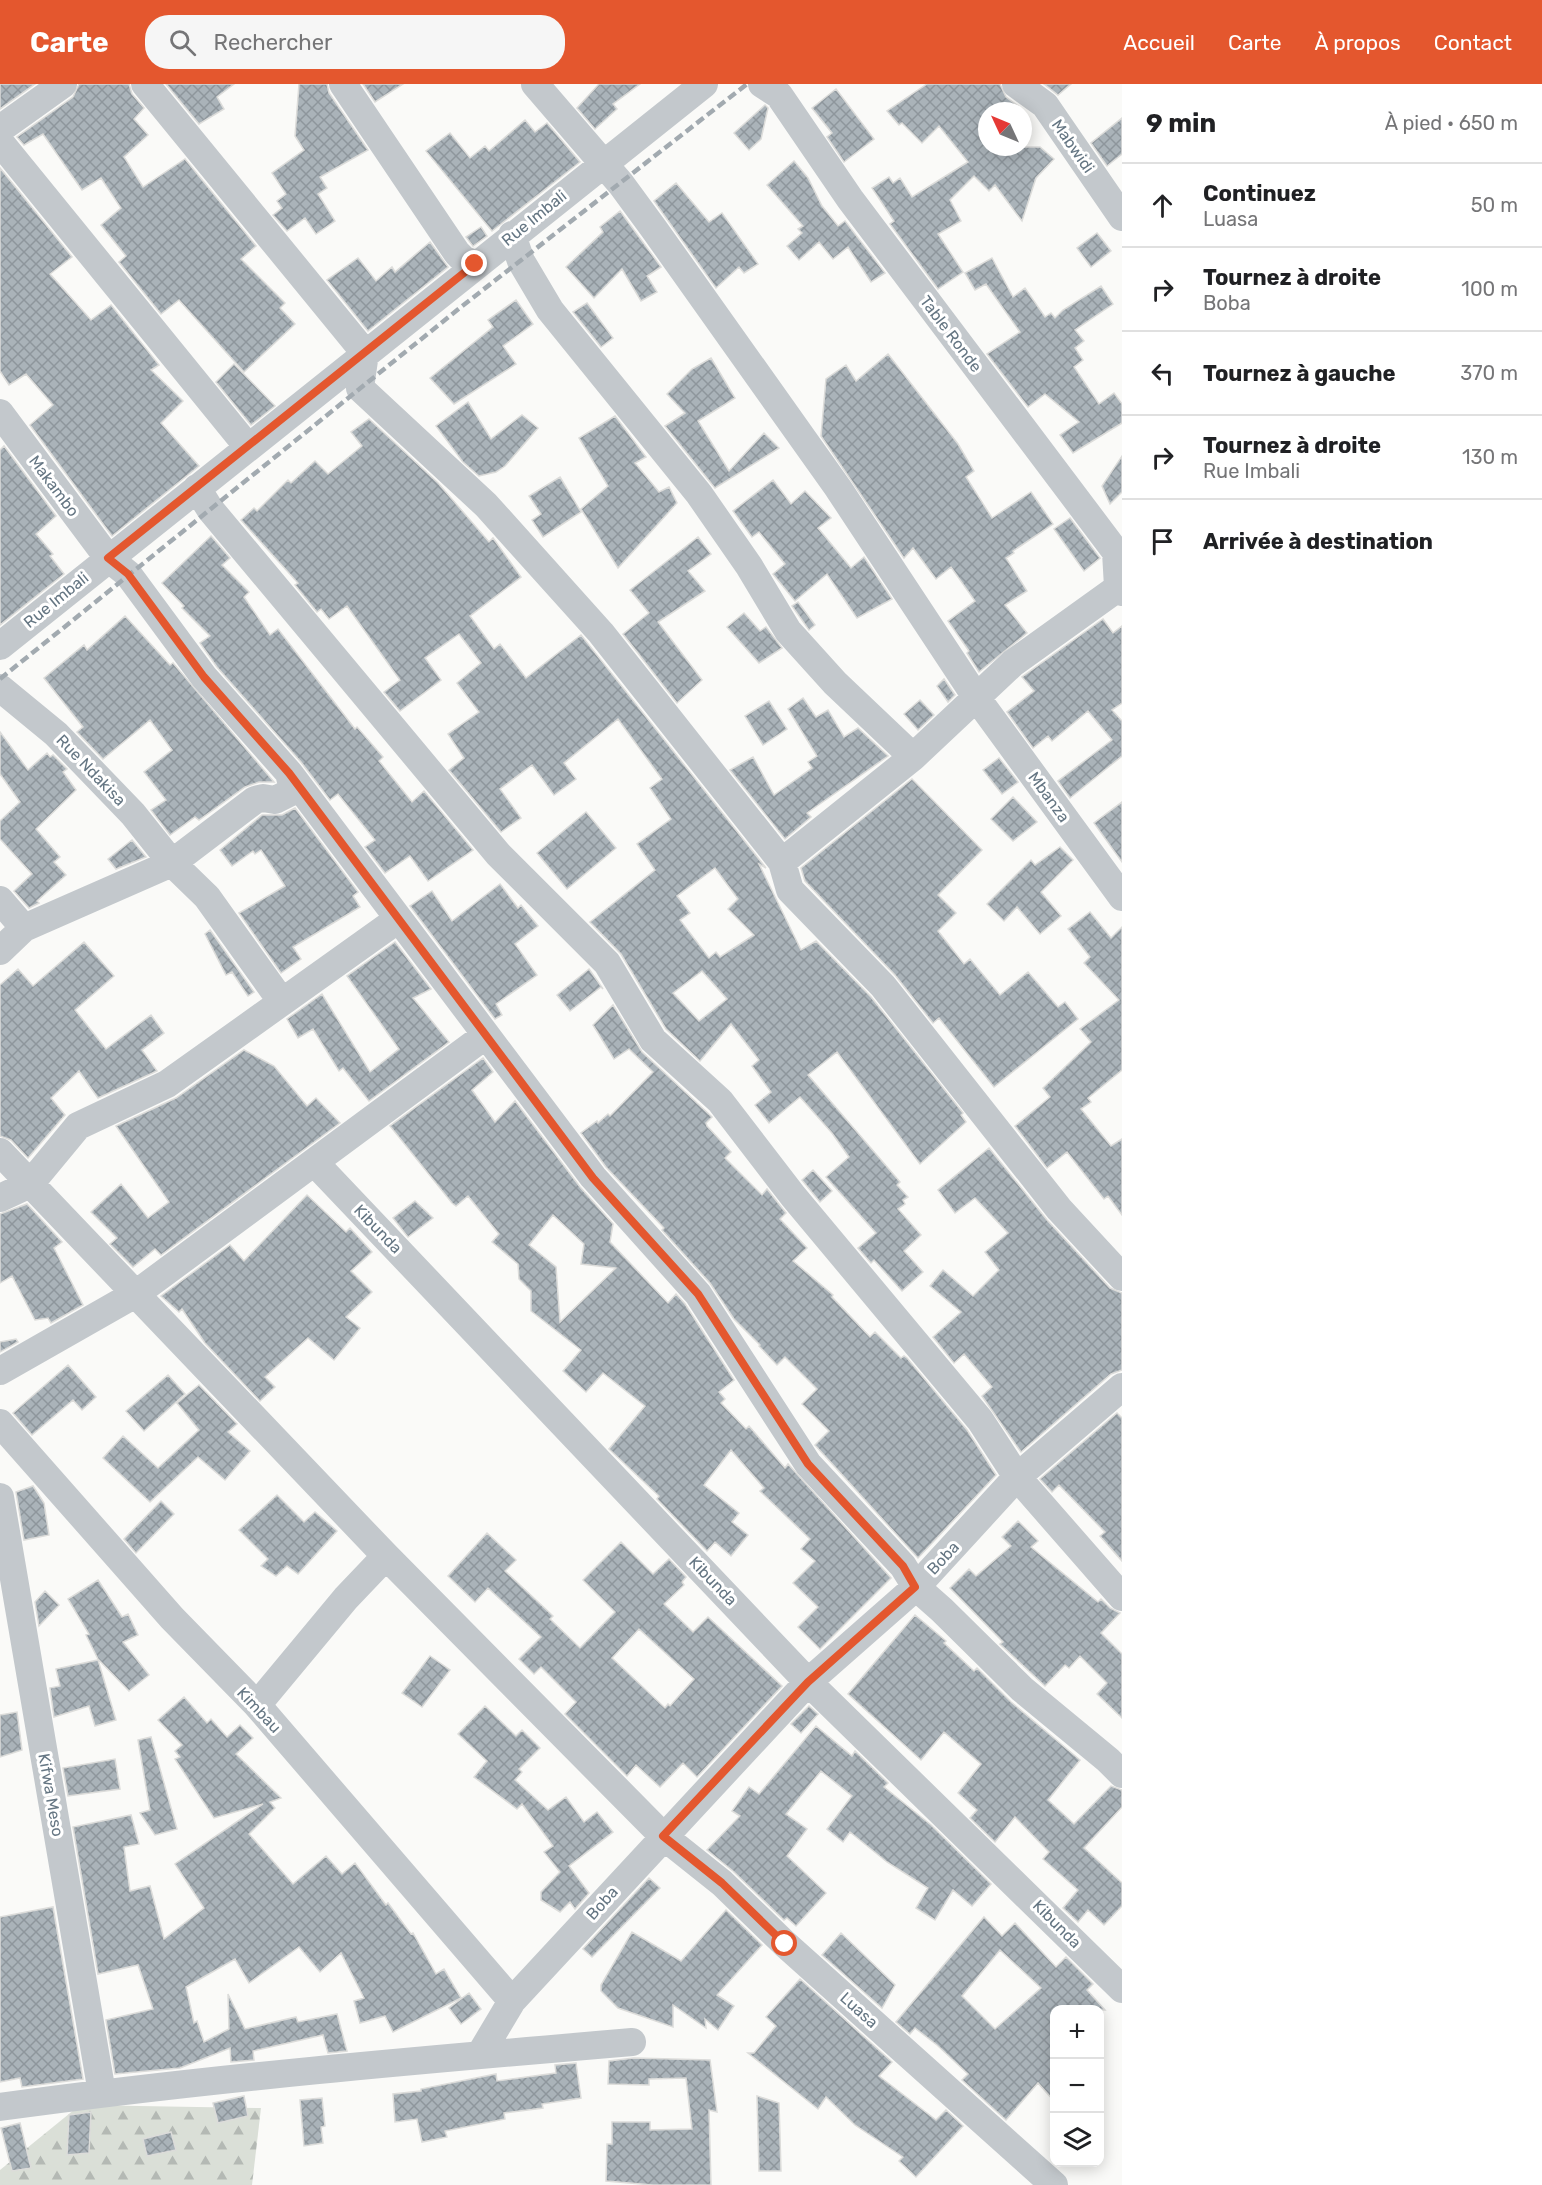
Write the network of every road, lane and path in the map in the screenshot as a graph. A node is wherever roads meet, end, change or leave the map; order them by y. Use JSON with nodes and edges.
{"nodes":[{"id":1,"x":63,"y":84,"type":"edge"},
{"id":2,"x":145,"y":84,"type":"edge"},
{"id":3,"x":343,"y":84,"type":"edge"},
{"id":4,"x":535,"y":84,"type":"edge"},
{"id":5,"x":704,"y":84,"type":"edge"},
{"id":6,"x":762,"y":84,"type":"edge"},
{"id":7,"x":1016,"y":84,"type":"edge"},
{"id":8,"x":0,"y":129,"type":"edge"},
{"id":9,"x":0,"y":142,"type":"edge"},
{"id":10,"x":603,"y":163,"type":"junction"},
{"id":11,"x":1122,"y":217,"type":"edge"},
{"id":12,"x":512,"y":235,"type":"junction"},
{"id":13,"x":475,"y":264,"type":"junction"},
{"id":14,"x":365,"y":352,"type":"junction"},
{"id":15,"x":0,"y":413,"type":"edge"},
{"id":16,"x":248,"y":447,"type":"junction"},
{"id":17,"x":197,"y":488,"type":"junction"},
{"id":18,"x":108,"y":558,"type":"junction"},
{"id":19,"x":1121,"y":588,"type":"edge"},
{"id":20,"x":0,"y":647,"type":"edge"},
{"id":21,"x":0,"y":688,"type":"edge"},
{"id":22,"x":976,"y":697,"type":"junction"},
{"id":23,"x":913,"y":757,"type":"junction"},
{"id":24,"x":289,"y":773,"type":"junction"},
{"id":25,"x":782,"y":862,"type":"junction"},
{"id":26,"x":172,"y":863,"type":"junction"},
{"id":27,"x":1122,"y":897,"type":"edge"},
{"id":28,"x":0,"y":900,"type":"edge"},
{"id":29,"x":397,"y":920,"type":"junction"},
{"id":30,"x":24,"y":928,"type":"junction"},
{"id":31,"x":0,"y":951,"type":"edge"},
{"id":32,"x":282,"y":1002,"type":"junction"},
{"id":33,"x":486,"y":1035,"type":"junction"},
{"id":34,"x":0,"y":1152,"type":"edge"},
{"id":35,"x":315,"y":1163,"type":"junction"},
{"id":36,"x":30,"y":1184,"type":"junction"},
{"id":37,"x":0,"y":1198,"type":"edge"},
{"id":38,"x":1122,"y":1277,"type":"edge"},
{"id":39,"x":137,"y":1293,"type":"junction"},
{"id":40,"x":0,"y":1371,"type":"edge"},
{"id":41,"x":1122,"y":1386,"type":"edge"},
{"id":42,"x":2,"y":1426,"type":"edge"},
{"id":43,"x":0,"y":1458,"type":"edge"},
{"id":44,"x":1017,"y":1477,"type":"junction"},
{"id":45,"x":0,"y":1497,"type":"edge"},
{"id":46,"x":386,"y":1556,"type":"junction"},
{"id":47,"x":915,"y":1587,"type":"junction"},
{"id":48,"x":1122,"y":1597,"type":"edge"},
{"id":49,"x":808,"y":1682,"type":"junction"},
{"id":50,"x":257,"y":1705,"type":"junction"},
{"id":51,"x":1122,"y":1774,"type":"edge"},
{"id":52,"x":663,"y":1836,"type":"junction"},
{"id":53,"x":1122,"y":1989,"type":"edge"},
{"id":54,"x":513,"y":2001,"type":"junction"},
{"id":55,"x":632,"y":2042,"type":"dead end"},
{"id":56,"x":481,"y":2053,"type":"junction"},
{"id":57,"x":102,"y":2093,"type":"junction"},
{"id":58,"x":0,"y":2107,"type":"edge"},
{"id":59,"x":1054,"y":2185,"type":"edge"}],
"edges":[{"from":1,"to":8,"type":"street"},
{"from":2,"to":14,"type":"street"},
{"from":3,"to":13,"type":"street"},
{"from":4,"to":10,"type":"street","name":"Mbanza"},
{"from":5,"to":10,"type":"street","name":"Rue Imbali"},
{"from":6,"to":19,"type":"street","name":"Table Ronde"},
{"from":7,"to":11,"type":"street","name":"Mabwidi"},
{"from":9,"to":16,"type":"street"},
{"from":10,"to":12,"type":"street","name":"Rue Imbali"},
{"from":10,"to":22,"type":"street","name":"Mbanza"},
{"from":12,"to":13,"type":"street","name":"Rue Imbali"},
{"from":12,"to":23,"type":"street"},
{"from":13,"to":14,"type":"street","name":"Rue Imbali"},
{"from":14,"to":16,"type":"street","name":"Rue Imbali"},
{"from":14,"to":25,"type":"street"},
{"from":15,"to":18,"type":"street","name":"Makambo"},
{"from":16,"to":17,"type":"street","name":"Rue Imbali"},
{"from":17,"to":18,"type":"street","name":"Rue Imbali"},
{"from":17,"to":44,"type":"street"},
{"from":18,"to":20,"type":"street","name":"Rue Imbali"},
{"from":18,"to":24,"type":"street","name":"Makambo"},
{"from":19,"to":22,"type":"street"},
{"from":21,"to":26,"type":"street","name":"Rue Ndakisa"},
{"from":22,"to":23,"type":"street"},
{"from":22,"to":27,"type":"street","name":"Mbanza"},
{"from":23,"to":25,"type":"street"},
{"from":24,"to":26,"type":"street"},
{"from":24,"to":29,"type":"street","name":"Makambo"},
{"from":25,"to":38,"type":"street"},
{"from":26,"to":30,"type":"street"},
{"from":26,"to":32,"type":"street","name":"Rue Ndakisa"},
{"from":28,"to":30,"type":"street"},
{"from":29,"to":32,"type":"street"},
{"from":29,"to":33,"type":"street","name":"Makambo"},
{"from":30,"to":31,"type":"street"},
{"from":32,"to":36,"type":"street"},
{"from":33,"to":35,"type":"street"},
{"from":33,"to":47,"type":"street","name":"Makambo"},
{"from":34,"to":36,"type":"street","name":"Luasa"},
{"from":35,"to":39,"type":"street"},
{"from":35,"to":49,"type":"street","name":"Kibunda"},
{"from":36,"to":37,"type":"street"},
{"from":36,"to":39,"type":"street","name":"Luasa"},
{"from":39,"to":40,"type":"street"},
{"from":39,"to":46,"type":"street","name":"Luasa"},
{"from":41,"to":44,"type":"street","name":"Boba"},
{"from":42,"to":43,"type":"street"},
{"from":42,"to":50,"type":"street","name":"Kimbau"},
{"from":44,"to":47,"type":"street","name":"Boba"},
{"from":44,"to":48,"type":"street"},
{"from":45,"to":57,"type":"street","name":"Kifwa Meso"},
{"from":46,"to":50,"type":"street"},
{"from":46,"to":52,"type":"street","name":"Luasa"},
{"from":47,"to":49,"type":"street","name":"Boba"},
{"from":47,"to":51,"type":"street","name":"Makambo"},
{"from":49,"to":52,"type":"street","name":"Boba"},
{"from":49,"to":53,"type":"street","name":"Kibunda"},
{"from":50,"to":54,"type":"street","name":"Kimbau"},
{"from":52,"to":54,"type":"street","name":"Boba"},
{"from":52,"to":59,"type":"street","name":"Luasa"},
{"from":54,"to":56,"type":"street","name":"Boba"},
{"from":55,"to":56,"type":"street"},
{"from":56,"to":57,"type":"street"},
{"from":57,"to":58,"type":"street"}]}
